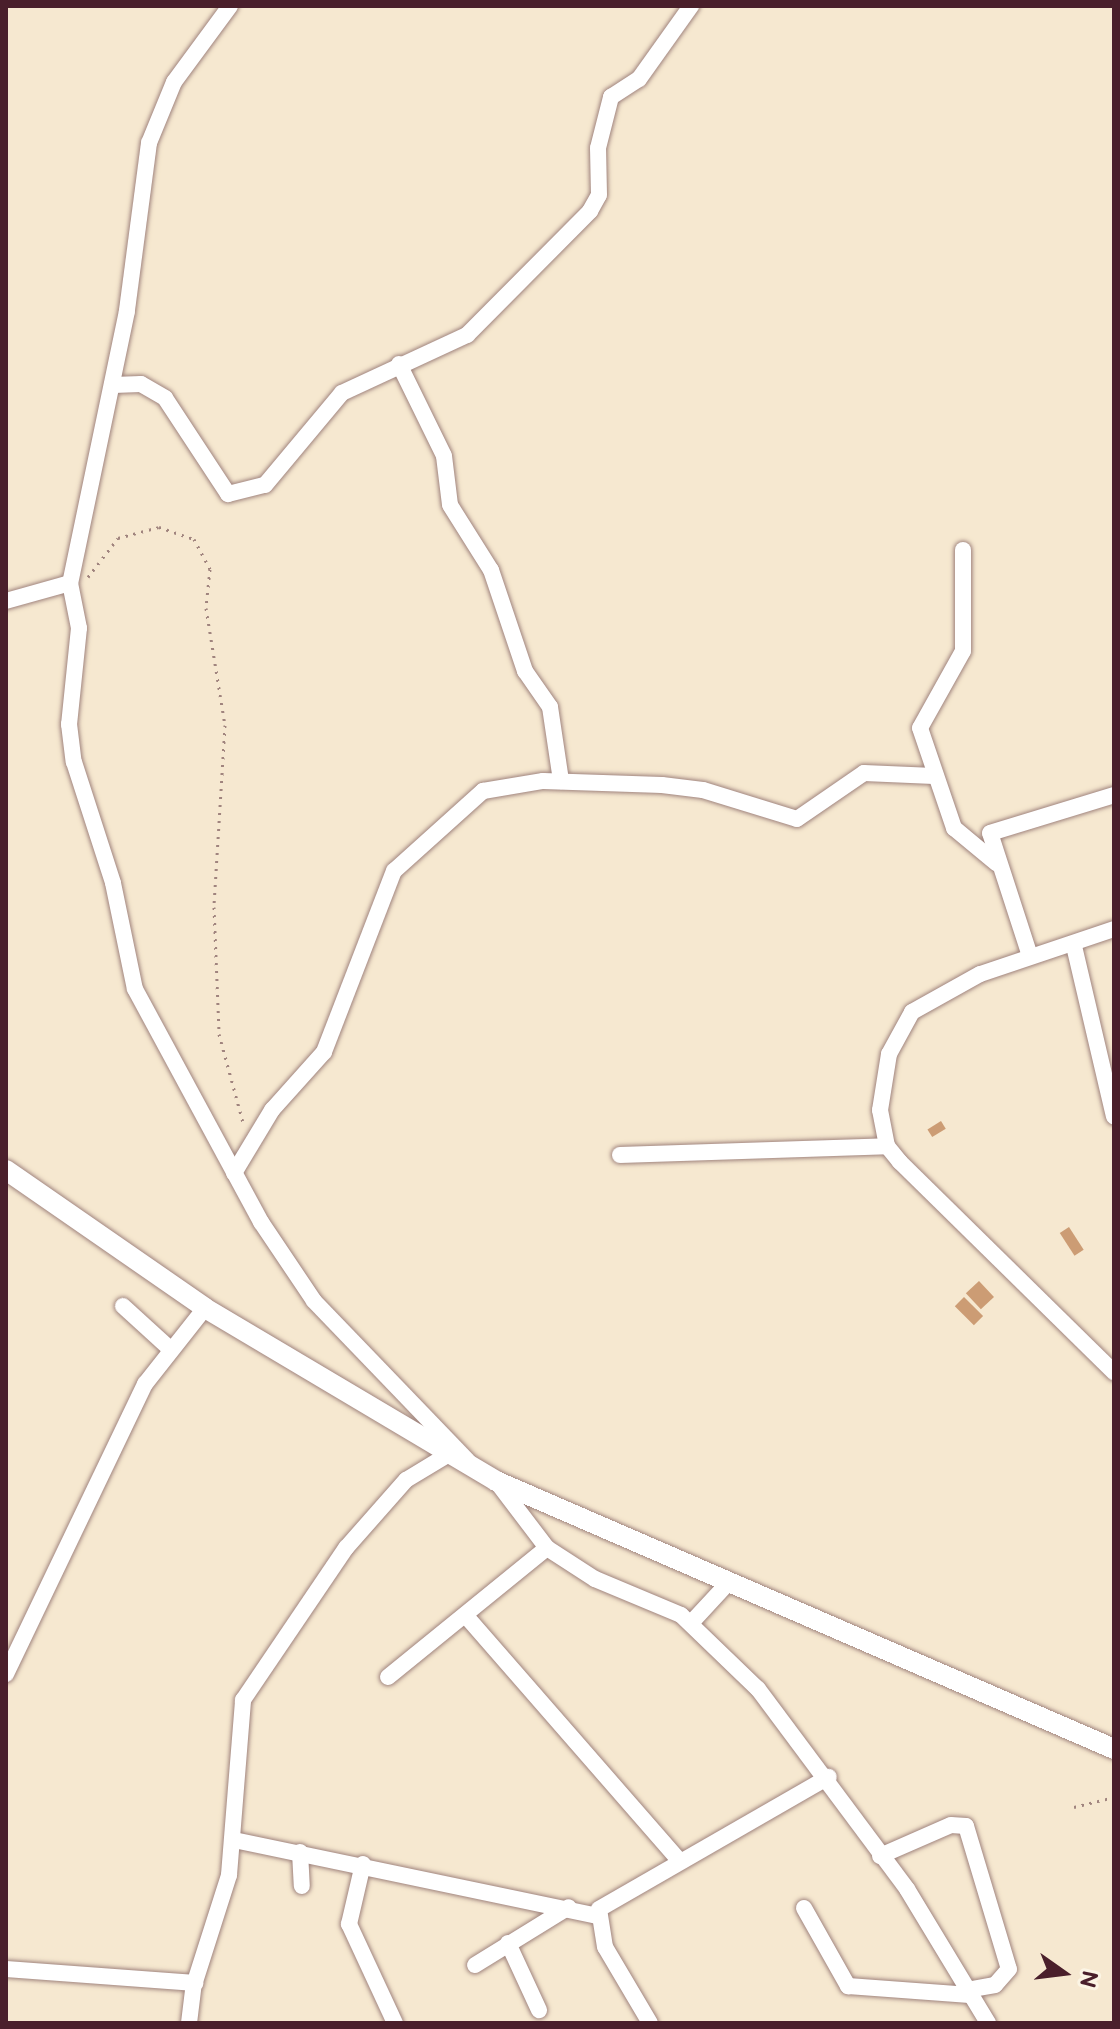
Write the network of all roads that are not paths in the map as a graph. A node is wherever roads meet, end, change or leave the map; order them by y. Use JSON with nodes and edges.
{"nodes":[{"id":1,"x":230,"y":6,"type":"edge"},
{"id":2,"x":691,"y":6,"type":"edge"},
{"id":3,"x":399,"y":364,"type":"junction"},
{"id":4,"x":113,"y":385,"type":"junction"},
{"id":5,"x":963,"y":550,"type":"dead end"},
{"id":6,"x":70,"y":583,"type":"junction"},
{"id":7,"x":6,"y":601,"type":"edge"},
{"id":8,"x":934,"y":776,"type":"junction"},
{"id":9,"x":561,"y":781,"type":"junction"},
{"id":10,"x":1114,"y":795,"type":"edge"},
{"id":11,"x":996,"y":863,"type":"junction"},
{"id":12,"x":1114,"y":929,"type":"edge"},
{"id":13,"x":1074,"y":946,"type":"junction"},
{"id":14,"x":1030,"y":956,"type":"junction"},
{"id":15,"x":1114,"y":1116,"type":"edge"},
{"id":16,"x":887,"y":1146,"type":"junction"},
{"id":17,"x":620,"y":1155,"type":"dead end"},
{"id":18,"x":6,"y":1170,"type":"edge"},
{"id":19,"x":234,"y":1173,"type":"junction"},
{"id":20,"x":123,"y":1306,"type":"dead end"},
{"id":21,"x":205,"y":1308,"type":"junction"},
{"id":22,"x":169,"y":1348,"type":"junction"},
{"id":23,"x":1114,"y":1372,"type":"edge"},
{"id":24,"x":449,"y":1454,"type":"junction"},
{"id":25,"x":476,"y":1470,"type":"junction"},
{"id":26,"x":496,"y":1481,"type":"junction"},
{"id":27,"x":547,"y":1548,"type":"junction"},
{"id":28,"x":728,"y":1583,"type":"junction"},
{"id":29,"x":466,"y":1616,"type":"junction"},
{"id":30,"x":691,"y":1623,"type":"junction"},
{"id":31,"x":6,"y":1674,"type":"edge"},
{"id":32,"x":388,"y":1677,"type":"dead end"},
{"id":33,"x":1112,"y":1745,"type":"edge"},
{"id":34,"x":829,"y":1777,"type":"junction"},
{"id":35,"x":234,"y":1840,"type":"junction"},
{"id":36,"x":300,"y":1852,"type":"junction"},
{"id":37,"x":880,"y":1856,"type":"junction"},
{"id":38,"x":680,"y":1861,"type":"junction"},
{"id":39,"x":363,"y":1864,"type":"junction"},
{"id":40,"x":302,"y":1886,"type":"dead end"},
{"id":41,"x":569,"y":1907,"type":"junction"},
{"id":42,"x":804,"y":1908,"type":"dead end"},
{"id":43,"x":597,"y":1916,"type":"junction"},
{"id":44,"x":508,"y":1943,"type":"junction"},
{"id":45,"x":475,"y":1965,"type":"dead end"},
{"id":46,"x":6,"y":1969,"type":"edge"},
{"id":47,"x":195,"y":1983,"type":"junction"},
{"id":48,"x":969,"y":1992,"type":"junction"},
{"id":49,"x":539,"y":2010,"type":"dead end"},
{"id":50,"x":189,"y":2023,"type":"edge"},
{"id":51,"x":395,"y":2023,"type":"edge"},
{"id":52,"x":650,"y":2023,"type":"edge"},
{"id":53,"x":988,"y":2023,"type":"edge"}],
"edges":[{"from":1,"to":4,"type":"street"},
{"from":2,"to":3,"type":"street"},
{"from":3,"to":4,"type":"street"},
{"from":3,"to":9,"type":"street"},
{"from":4,"to":6,"type":"street"},
{"from":5,"to":8,"type":"street"},
{"from":6,"to":7,"type":"street"},
{"from":6,"to":19,"type":"street"},
{"from":8,"to":9,"type":"street"},
{"from":8,"to":11,"type":"street"},
{"from":9,"to":19,"type":"street"},
{"from":10,"to":11,"type":"street"},
{"from":11,"to":14,"type":"street"},
{"from":12,"to":13,"type":"street"},
{"from":13,"to":14,"type":"street"},
{"from":13,"to":15,"type":"street"},
{"from":14,"to":16,"type":"street"},
{"from":16,"to":17,"type":"street"},
{"from":16,"to":23,"type":"street"},
{"from":18,"to":21,"type":"street"},
{"from":19,"to":25,"type":"street"},
{"from":20,"to":22,"type":"street"},
{"from":21,"to":22,"type":"street"},
{"from":21,"to":24,"type":"street"},
{"from":22,"to":31,"type":"street"},
{"from":24,"to":25,"type":"street"},
{"from":24,"to":35,"type":"street"},
{"from":25,"to":26,"type":"street"},
{"from":26,"to":27,"type":"street"},
{"from":26,"to":28,"type":"street"},
{"from":27,"to":29,"type":"street"},
{"from":27,"to":30,"type":"street"},
{"from":28,"to":30,"type":"street"},
{"from":28,"to":33,"type":"street"},
{"from":29,"to":32,"type":"street"},
{"from":29,"to":38,"type":"street"},
{"from":30,"to":34,"type":"street"},
{"from":34,"to":37,"type":"street"},
{"from":34,"to":38,"type":"street"},
{"from":35,"to":36,"type":"street"},
{"from":35,"to":47,"type":"street"},
{"from":36,"to":39,"type":"street"},
{"from":36,"to":40,"type":"street"},
{"from":37,"to":48,"type":"street"},
{"from":37,"to":48,"type":"street"},
{"from":38,"to":43,"type":"street"},
{"from":39,"to":41,"type":"street"},
{"from":39,"to":51,"type":"street"},
{"from":41,"to":43,"type":"street"},
{"from":41,"to":44,"type":"street"},
{"from":42,"to":48,"type":"street"},
{"from":43,"to":52,"type":"street"},
{"from":44,"to":45,"type":"street"},
{"from":44,"to":49,"type":"street"},
{"from":46,"to":47,"type":"street"},
{"from":47,"to":50,"type":"street"},
{"from":48,"to":53,"type":"street"}]}
